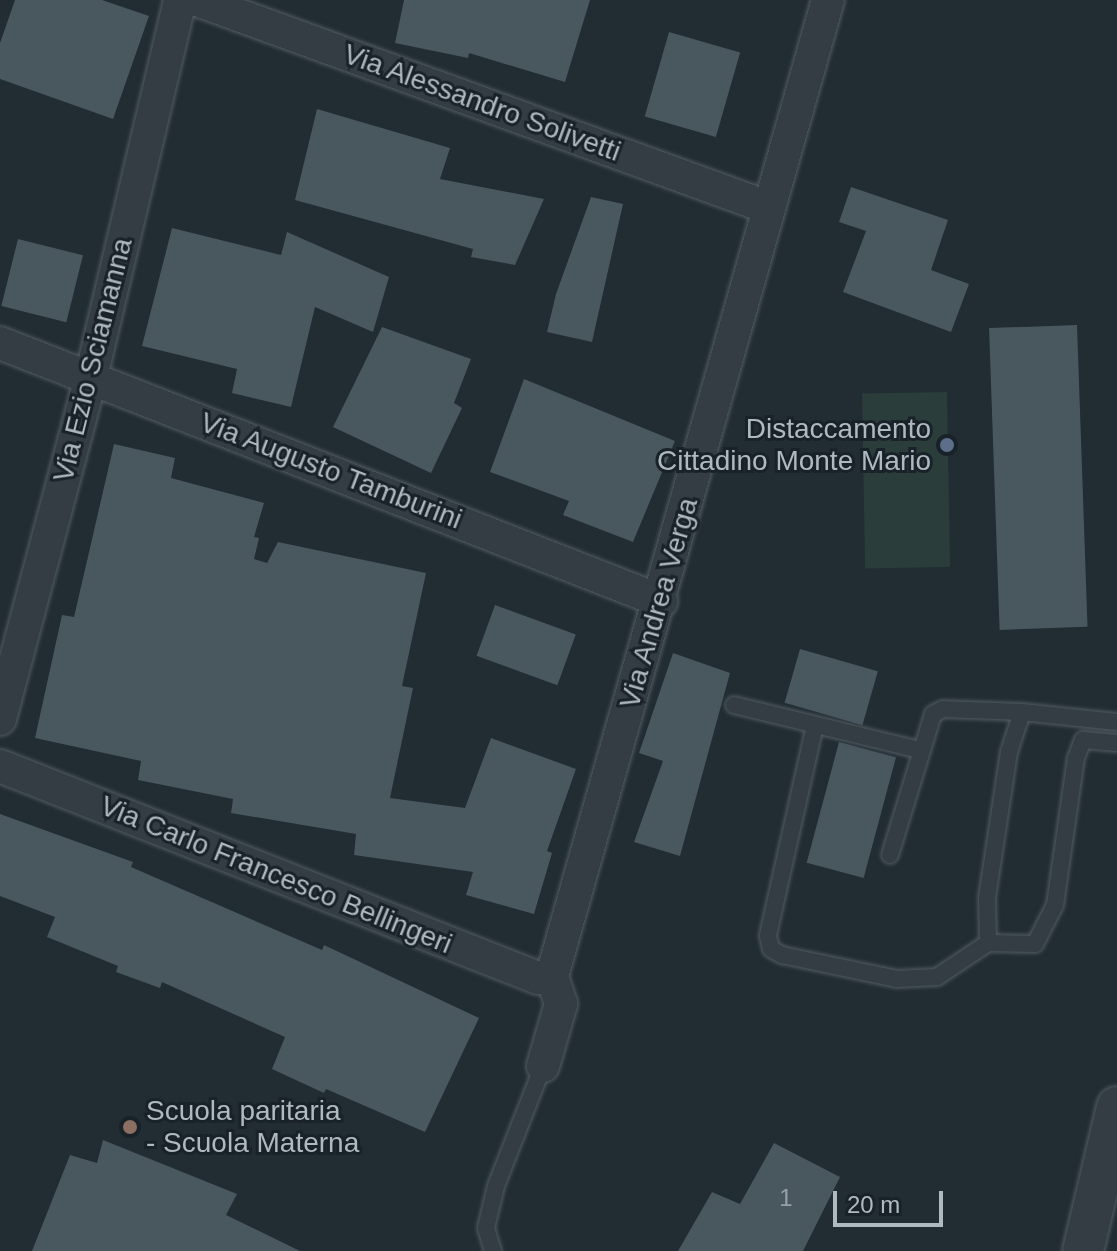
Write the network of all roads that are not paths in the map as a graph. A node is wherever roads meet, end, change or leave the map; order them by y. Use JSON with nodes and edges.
{"nodes":[{"id":1,"x":180,"y":0,"type":"edge"},
{"id":2,"x":197,"y":0,"type":"edge"},
{"id":3,"x":828,"y":0,"type":"edge"},
{"id":4,"x":767,"y":207,"type":"junction"},
{"id":5,"x":0,"y":343,"type":"edge"},
{"id":6,"x":91,"y":377,"type":"junction"},
{"id":7,"x":661,"y":601,"type":"junction"},
{"id":8,"x":734,"y":705,"type":"dead end"},
{"id":9,"x":1022,"y":712,"type":"junction"},
{"id":10,"x":0,"y":719,"type":"edge"},
{"id":11,"x":1117,"y":722,"type":"edge"},
{"id":12,"x":815,"y":725,"type":"junction"},
{"id":13,"x":1117,"y":743,"type":"edge"},
{"id":14,"x":920,"y":750,"type":"junction"},
{"id":15,"x":0,"y":766,"type":"edge"},
{"id":16,"x":890,"y":855,"type":"dead end"},
{"id":17,"x":988,"y":943,"type":"junction"},
{"id":18,"x":552,"y":976,"type":"junction"},
{"id":19,"x":543,"y":1066,"type":"joint"},
{"id":20,"x":1117,"y":1107,"type":"edge"},
{"id":21,"x":493,"y":1251,"type":"edge"},
{"id":22,"x":1083,"y":1251,"type":"edge"}],
"edges":[{"from":1,"to":6,"type":"street","name":"Via Ezio Sciamanna"},
{"from":2,"to":4,"type":"street","name":"Via Alessandro Solivetti"},
{"from":3,"to":4,"type":"street","name":"Via Andrea Verga"},
{"from":4,"to":7,"type":"street","name":"Via Andrea Verga"},
{"from":5,"to":6,"type":"street","name":"Via Augusto Tamburini"},
{"from":6,"to":7,"type":"street","name":"Via Augusto Tamburini"},
{"from":6,"to":10,"type":"street","name":"Via Ezio Sciamanna"},
{"from":7,"to":18,"type":"street","name":"Via Andrea Verga"},
{"from":8,"to":12,"type":"lane"},
{"from":9,"to":11,"type":"lane"},
{"from":9,"to":14,"type":"lane"},
{"from":9,"to":17,"type":"lane"},
{"from":12,"to":14,"type":"lane"},
{"from":12,"to":17,"type":"lane"},
{"from":13,"to":17,"type":"lane"},
{"from":14,"to":16,"type":"lane"},
{"from":15,"to":18,"type":"street","name":"Via Carlo Francesco Bellingeri"},
{"from":18,"to":19,"type":"street","name":"Via Andrea Verga"},
{"from":19,"to":21,"type":"lane"},
{"from":20,"to":22,"type":"street"}]}
